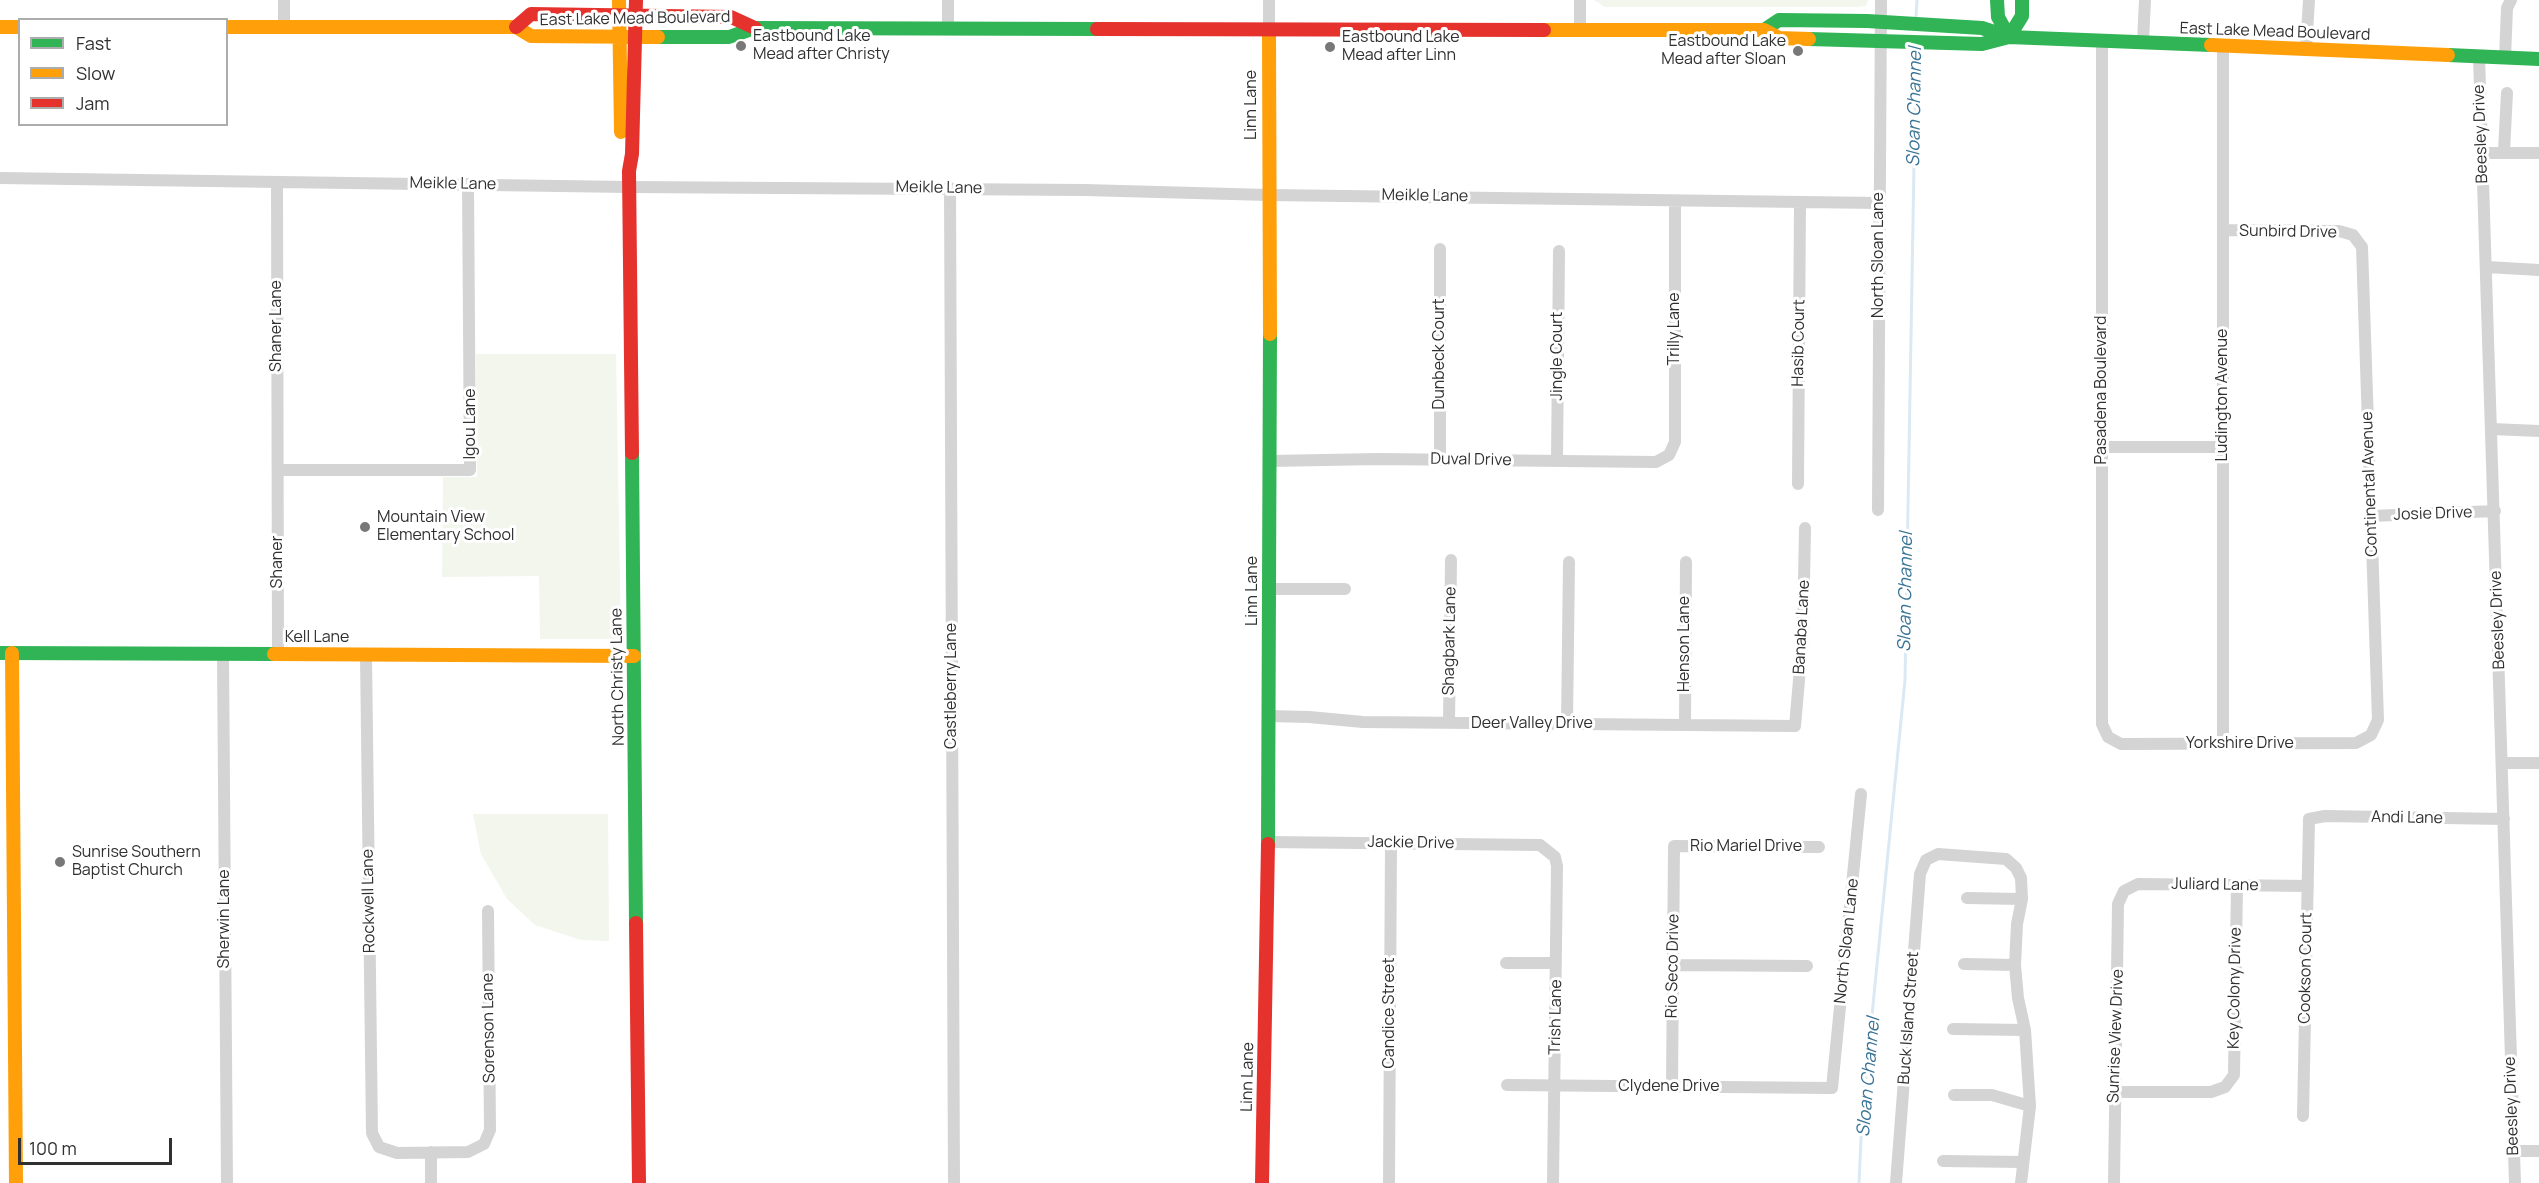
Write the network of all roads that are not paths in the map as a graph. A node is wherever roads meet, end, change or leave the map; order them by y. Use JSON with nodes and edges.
{"nodes":[{"id":1,"x":284,"y":0,"type":"edge"},
{"id":2,"x":619,"y":0,"type":"edge"},
{"id":3,"x":636,"y":0,"type":"edge"},
{"id":4,"x":948,"y":0,"type":"edge"},
{"id":5,"x":1269,"y":0,"type":"edge"},
{"id":6,"x":1580,"y":0,"type":"edge"},
{"id":7,"x":1881,"y":0,"type":"edge"},
{"id":8,"x":1998,"y":0,"type":"edge"},
{"id":9,"x":2022,"y":0,"type":"edge"},
{"id":10,"x":2145,"y":0,"type":"edge"},
{"id":11,"x":2309,"y":0,"type":"edge"},
{"id":12,"x":2511,"y":0,"type":"edge"},
{"id":13,"x":619,"y":15,"type":"junction"},
{"id":14,"x":636,"y":16,"type":"junction"},
{"id":15,"x":1881,"y":22,"type":"junction"},
{"id":16,"x":0,"y":27,"type":"edge"},
{"id":17,"x":18,"y":27,"type":"edge"},
{"id":18,"x":228,"y":27,"type":"edge"},
{"id":19,"x":284,"y":27,"type":"junction"},
{"id":20,"x":516,"y":27,"type":"junction"},
{"id":21,"x":755,"y":28,"type":"junction"},
{"id":22,"x":948,"y":29,"type":"junction"},
{"id":23,"x":1269,"y":30,"type":"junction"},
{"id":24,"x":1580,"y":30,"type":"junction"},
{"id":25,"x":1764,"y":30,"type":"junction"},
{"id":26,"x":620,"y":36,"type":"junction"},
{"id":27,"x":636,"y":37,"type":"junction"},
{"id":28,"x":2009,"y":37,"type":"junction"},
{"id":29,"x":1881,"y":40,"type":"junction"},
{"id":30,"x":2102,"y":40,"type":"junction"},
{"id":31,"x":2143,"y":42,"type":"junction"},
{"id":32,"x":2223,"y":46,"type":"junction"},
{"id":33,"x":2306,"y":49,"type":"junction"},
{"id":34,"x":2479,"y":57,"type":"junction"},
{"id":35,"x":2505,"y":58,"type":"junction"},
{"id":36,"x":2539,"y":59,"type":"edge"},
{"id":37,"x":2506,"y":93,"type":"dead end"},
{"id":38,"x":2504,"y":151,"type":"junction"},
{"id":39,"x":2482,"y":153,"type":"junction"},
{"id":40,"x":2539,"y":153,"type":"edge"},
{"id":41,"x":628,"y":171,"type":"junction"},
{"id":42,"x":0,"y":178,"type":"edge"},
{"id":43,"x":277,"y":182,"type":"junction"},
{"id":44,"x":468,"y":184,"type":"junction"},
{"id":45,"x":629,"y":187,"type":"junction"},
{"id":46,"x":950,"y":188,"type":"junction"},
{"id":47,"x":1268,"y":195,"type":"junction"},
{"id":48,"x":1675,"y":201,"type":"junction"},
{"id":49,"x":1800,"y":202,"type":"junction"},
{"id":50,"x":1879,"y":203,"type":"junction"},
{"id":51,"x":2223,"y":230,"type":"junction"},
{"id":52,"x":2353,"y":235,"type":"joint"},
{"id":53,"x":1440,"y":249,"type":"dead end"},
{"id":54,"x":1559,"y":251,"type":"dead end"},
{"id":55,"x":2487,"y":267,"type":"junction"},
{"id":56,"x":2539,"y":270,"type":"edge"},
{"id":57,"x":2492,"y":429,"type":"junction"},
{"id":58,"x":2539,"y":431,"type":"edge"},
{"id":59,"x":2102,"y":447,"type":"junction"},
{"id":60,"x":2223,"y":447,"type":"junction"},
{"id":61,"x":1669,"y":455,"type":"joint"},
{"id":62,"x":1440,"y":459,"type":"junction"},
{"id":63,"x":1270,"y":461,"type":"junction"},
{"id":64,"x":1557,"y":461,"type":"junction"},
{"id":65,"x":278,"y":470,"type":"junction"},
{"id":66,"x":1798,"y":484,"type":"dead end"},
{"id":67,"x":1878,"y":510,"type":"dead end"},
{"id":68,"x":2495,"y":512,"type":"junction"},
{"id":69,"x":2371,"y":516,"type":"junction"},
{"id":70,"x":1805,"y":528,"type":"dead end"},
{"id":71,"x":1451,"y":560,"type":"dead end"},
{"id":72,"x":1569,"y":562,"type":"dead end"},
{"id":73,"x":1686,"y":562,"type":"dead end"},
{"id":74,"x":1269,"y":589,"type":"junction"},
{"id":75,"x":1345,"y":589,"type":"dead end"},
{"id":76,"x":6,"y":653,"type":"edge"},
{"id":77,"x":223,"y":654,"type":"junction"},
{"id":78,"x":366,"y":654,"type":"junction"},
{"id":79,"x":278,"y":655,"type":"junction"},
{"id":80,"x":634,"y":656,"type":"junction"},
{"id":81,"x":1269,"y":716,"type":"junction"},
{"id":82,"x":1449,"y":723,"type":"junction"},
{"id":83,"x":1567,"y":724,"type":"junction"},
{"id":84,"x":1685,"y":725,"type":"junction"},
{"id":85,"x":1795,"y":726,"type":"joint"},
{"id":86,"x":2371,"y":735,"type":"joint"},
{"id":87,"x":2108,"y":737,"type":"joint"},
{"id":88,"x":2223,"y":745,"type":"junction"},
{"id":89,"x":2503,"y":763,"type":"junction"},
{"id":90,"x":2539,"y":763,"type":"edge"},
{"id":91,"x":1861,"y":794,"type":"dead end"},
{"id":92,"x":2309,"y":819,"type":"joint"},
{"id":93,"x":2504,"y":819,"type":"junction"},
{"id":94,"x":1268,"y":842,"type":"junction"},
{"id":95,"x":1391,"y":843,"type":"junction"},
{"id":96,"x":1674,"y":846,"type":"joint"},
{"id":97,"x":1819,"y":847,"type":"dead end"},
{"id":98,"x":1551,"y":852,"type":"joint"},
{"id":99,"x":2236,"y":885,"type":"junction"},
{"id":100,"x":2308,"y":886,"type":"junction"},
{"id":101,"x":2124,"y":891,"type":"joint"},
{"id":102,"x":1967,"y":898,"type":"dead end"},
{"id":103,"x":2022,"y":899,"type":"junction"},
{"id":104,"x":488,"y":911,"type":"dead end"},
{"id":105,"x":1506,"y":963,"type":"dead end"},
{"id":106,"x":1556,"y":963,"type":"junction"},
{"id":107,"x":1964,"y":964,"type":"dead end"},
{"id":108,"x":1673,"y":965,"type":"junction"},
{"id":109,"x":2014,"y":965,"type":"junction"},
{"id":110,"x":7,"y":966,"type":"edge"},
{"id":111,"x":1807,"y":966,"type":"dead end"},
{"id":112,"x":1953,"y":1029,"type":"dead end"},
{"id":113,"x":2025,"y":1030,"type":"junction"},
{"id":114,"x":1507,"y":1085,"type":"dead end"},
{"id":115,"x":1555,"y":1086,"type":"junction"},
{"id":116,"x":1672,"y":1087,"type":"junction"},
{"id":117,"x":1832,"y":1088,"type":"joint"},
{"id":118,"x":2114,"y":1092,"type":"junction"},
{"id":119,"x":1954,"y":1095,"type":"dead end"},
{"id":120,"x":2030,"y":1106,"type":"junction"},
{"id":121,"x":2303,"y":1116,"type":"dead end"},
{"id":122,"x":2514,"y":1150,"type":"junction"},
{"id":123,"x":2539,"y":1151,"type":"edge"},
{"id":124,"x":431,"y":1152,"type":"junction"},
{"id":125,"x":1943,"y":1161,"type":"dead end"},
{"id":126,"x":2023,"y":1162,"type":"junction"},
{"id":127,"x":16,"y":1183,"type":"edge"},
{"id":128,"x":227,"y":1183,"type":"edge"},
{"id":129,"x":431,"y":1183,"type":"edge"},
{"id":130,"x":639,"y":1183,"type":"edge"},
{"id":131,"x":954,"y":1183,"type":"edge"},
{"id":132,"x":1262,"y":1183,"type":"edge"},
{"id":133,"x":1389,"y":1183,"type":"edge"},
{"id":134,"x":1553,"y":1183,"type":"edge"},
{"id":135,"x":1896,"y":1183,"type":"edge"},
{"id":136,"x":2021,"y":1183,"type":"edge"},
{"id":137,"x":2114,"y":1183,"type":"edge"},
{"id":138,"x":2515,"y":1183,"type":"edge"}],
"edges":[{"from":1,"to":19,"type":"street"},
{"from":2,"to":13,"type":"street","name":"North Christy Lane"},
{"from":3,"to":14,"type":"street","name":"North Christy Lane"},
{"from":4,"to":22,"type":"street"},
{"from":5,"to":23,"type":"street","name":"Linn Lane"},
{"from":6,"to":24,"type":"street"},
{"from":7,"to":15,"type":"street","name":"North Sloan Lane"},
{"from":8,"to":28,"type":"street"},
{"from":9,"to":28,"type":"street"},
{"from":10,"to":31,"type":"street"},
{"from":11,"to":33,"type":"street"},
{"from":12,"to":35,"type":"street"},
{"from":13,"to":14,"type":"street","name":"East Lake Mead Boulevard"},
{"from":13,"to":20,"type":"street","name":"East Lake Mead Boulevard"},
{"from":13,"to":26,"type":"street","name":"North Christy Lane"},
{"from":14,"to":21,"type":"street","name":"East Lake Mead Boulevard"},
{"from":14,"to":27,"type":"street","name":"North Christy Lane"},
{"from":15,"to":25,"type":"street","name":"East Lake Mead Boulevard"},
{"from":15,"to":28,"type":"street","name":"East Lake Mead Boulevard"},
{"from":15,"to":29,"type":"street","name":"North Sloan Lane"},
{"from":16,"to":17,"type":"street"},
{"from":18,"to":19,"type":"street","name":"East Lake Mead Boulevard"},
{"from":19,"to":20,"type":"street","name":"East Lake Mead Boulevard"},
{"from":20,"to":26,"type":"street","name":"East Lake Mead Boulevard"},
{"from":21,"to":22,"type":"street","name":"East Lake Mead Boulevard"},
{"from":21,"to":27,"type":"street","name":"East Lake Mead Boulevard"},
{"from":22,"to":23,"type":"street","name":"East Lake Mead Boulevard"},
{"from":23,"to":24,"type":"street","name":"East Lake Mead Boulevard"},
{"from":23,"to":47,"type":"street","name":"Linn Lane"},
{"from":24,"to":25,"type":"street","name":"East Lake Mead Boulevard"},
{"from":25,"to":29,"type":"street","name":"East Lake Mead Boulevard"},
{"from":26,"to":27,"type":"street","name":"East Lake Mead Boulevard"},
{"from":26,"to":41,"type":"street","name":"North Christy Lane"},
{"from":27,"to":41,"type":"street","name":"North Christy Lane"},
{"from":28,"to":29,"type":"street","name":"East Lake Mead Boulevard"},
{"from":28,"to":30,"type":"street","name":"East Lake Mead Boulevard"},
{"from":29,"to":50,"type":"street","name":"North Sloan Lane"},
{"from":30,"to":31,"type":"street","name":"East Lake Mead Boulevard"},
{"from":30,"to":59,"type":"street","name":"Pasadena Boulevard"},
{"from":31,"to":32,"type":"street","name":"East Lake Mead Boulevard"},
{"from":32,"to":33,"type":"street","name":"East Lake Mead Boulevard"},
{"from":32,"to":51,"type":"street","name":"Ludington Avenue"},
{"from":33,"to":34,"type":"street","name":"East Lake Mead Boulevard"},
{"from":34,"to":35,"type":"street","name":"East Lake Mead Boulevard"},
{"from":34,"to":39,"type":"street","name":"Beesley Drive"},
{"from":35,"to":36,"type":"street","name":"East Lake Mead Boulevard"},
{"from":37,"to":38,"type":"street"},
{"from":38,"to":39,"type":"street"},
{"from":38,"to":40,"type":"street"},
{"from":39,"to":55,"type":"street","name":"Beesley Drive"},
{"from":41,"to":45,"type":"street","name":"North Christy Lane"},
{"from":42,"to":43,"type":"street","name":"Meikle Lane"},
{"from":43,"to":44,"type":"street","name":"Meikle Lane"},
{"from":43,"to":65,"type":"street","name":"Shaner Lane"},
{"from":44,"to":45,"type":"street","name":"Meikle Lane"},
{"from":44,"to":65,"type":"street","name":"Igou Lane"},
{"from":45,"to":46,"type":"street","name":"Meikle Lane"},
{"from":45,"to":80,"type":"street","name":"North Christy Lane"},
{"from":46,"to":47,"type":"street","name":"Meikle Lane"},
{"from":46,"to":131,"type":"street","name":"Castleberry Lane"},
{"from":47,"to":48,"type":"street","name":"Meikle Lane"},
{"from":47,"to":63,"type":"street","name":"Linn Lane"},
{"from":48,"to":49,"type":"street","name":"Meikle Lane"},
{"from":48,"to":61,"type":"street","name":"Trilly Lane"},
{"from":49,"to":50,"type":"street","name":"Meikle Lane"},
{"from":49,"to":66,"type":"street","name":"Hasib Court"},
{"from":50,"to":67,"type":"street","name":"North Sloan Lane"},
{"from":51,"to":52,"type":"street","name":"Sunbird Drive"},
{"from":51,"to":60,"type":"street","name":"Ludington Avenue"},
{"from":52,"to":69,"type":"street","name":"Continental Avenue"},
{"from":53,"to":62,"type":"street","name":"Dunbeck Court"},
{"from":54,"to":64,"type":"street","name":"Jingle Court"},
{"from":55,"to":56,"type":"street"},
{"from":55,"to":57,"type":"street","name":"Beesley Drive"},
{"from":57,"to":58,"type":"street"},
{"from":57,"to":68,"type":"street","name":"Beesley Drive"},
{"from":59,"to":60,"type":"street"},
{"from":59,"to":87,"type":"street","name":"Pasadena Boulevard"},
{"from":60,"to":88,"type":"street","name":"Ludington Avenue"},
{"from":61,"to":64,"type":"street","name":"Duval Drive"},
{"from":62,"to":63,"type":"street","name":"Duval Drive"},
{"from":62,"to":64,"type":"street","name":"Duval Drive"},
{"from":63,"to":74,"type":"street","name":"Linn Lane"},
{"from":65,"to":79,"type":"street","name":"Shaner"},
{"from":68,"to":69,"type":"street","name":"Josie Drive"},
{"from":68,"to":89,"type":"street","name":"Beesley Drive"},
{"from":69,"to":86,"type":"street","name":"Continental Avenue"},
{"from":70,"to":85,"type":"street","name":"Banaba Lane"},
{"from":71,"to":82,"type":"street","name":"Shagbark Lane"},
{"from":72,"to":83,"type":"street"},
{"from":73,"to":84,"type":"street","name":"Henson Lane"},
{"from":74,"to":75,"type":"street"},
{"from":74,"to":81,"type":"street","name":"Linn Lane"},
{"from":76,"to":77,"type":"street","name":"Kell Lane"},
{"from":76,"to":110,"type":"street"},
{"from":77,"to":79,"type":"street","name":"Kell Lane"},
{"from":77,"to":128,"type":"street","name":"Sherwin Lane"},
{"from":78,"to":79,"type":"street","name":"Kell Lane"},
{"from":78,"to":80,"type":"street","name":"Kell Lane"},
{"from":78,"to":124,"type":"street","name":"Rockwell Lane"},
{"from":80,"to":130,"type":"street","name":"North Christy Lane"},
{"from":81,"to":82,"type":"street","name":"Deer Valley Drive"},
{"from":81,"to":94,"type":"street","name":"Linn Lane"},
{"from":82,"to":83,"type":"street","name":"Deer Valley Drive"},
{"from":83,"to":84,"type":"street","name":"Deer Valley Drive"},
{"from":84,"to":85,"type":"street","name":"Deer Valley Drive"},
{"from":86,"to":88,"type":"street","name":"Yorkshire Drive"},
{"from":87,"to":88,"type":"street","name":"Yorkshire Drive"},
{"from":89,"to":90,"type":"street"},
{"from":89,"to":93,"type":"street","name":"Beesley Drive"},
{"from":91,"to":117,"type":"street","name":"North Sloan Lane"},
{"from":92,"to":93,"type":"street","name":"Andi Lane"},
{"from":92,"to":100,"type":"street","name":"Cookson Court"},
{"from":93,"to":122,"type":"street","name":"Beesley Drive"},
{"from":94,"to":95,"type":"street","name":"Jackie Drive"},
{"from":94,"to":132,"type":"street","name":"Linn Lane"},
{"from":95,"to":98,"type":"street","name":"Jackie Drive"},
{"from":95,"to":133,"type":"street","name":"Candice Street"},
{"from":96,"to":97,"type":"street","name":"Rio Mariel Drive"},
{"from":96,"to":108,"type":"street","name":"Rio Seco Drive"},
{"from":98,"to":106,"type":"street","name":"Trish Lane"},
{"from":99,"to":100,"type":"street","name":"Juliard Lane"},
{"from":99,"to":101,"type":"street","name":"Juliard Lane"},
{"from":99,"to":118,"type":"street","name":"Key Colony Drive"},
{"from":100,"to":121,"type":"street","name":"Cookson Court"},
{"from":101,"to":118,"type":"street","name":"Sunrise View Drive"},
{"from":102,"to":103,"type":"street"},
{"from":103,"to":109,"type":"street"},
{"from":103,"to":135,"type":"street","name":"Buck Island Street"},
{"from":104,"to":124,"type":"street","name":"Sorenson Lane"},
{"from":105,"to":106,"type":"street"},
{"from":106,"to":115,"type":"street","name":"Trish Lane"},
{"from":107,"to":109,"type":"street"},
{"from":108,"to":111,"type":"street"},
{"from":108,"to":116,"type":"street","name":"Rio Seco Drive"},
{"from":109,"to":113,"type":"street"},
{"from":110,"to":127,"type":"street"},
{"from":112,"to":113,"type":"street"},
{"from":113,"to":120,"type":"street"},
{"from":114,"to":115,"type":"street","name":"Clydene Drive"},
{"from":115,"to":116,"type":"street","name":"Clydene Drive"},
{"from":115,"to":134,"type":"street","name":"Trish Lane"},
{"from":116,"to":117,"type":"street","name":"Clydene Drive"},
{"from":118,"to":137,"type":"street","name":"Sunrise View Drive"},
{"from":119,"to":120,"type":"street"},
{"from":120,"to":126,"type":"street"},
{"from":122,"to":123,"type":"street"},
{"from":122,"to":138,"type":"street","name":"Beesley Drive"},
{"from":124,"to":129,"type":"street"},
{"from":125,"to":126,"type":"street"},
{"from":126,"to":136,"type":"street"}]}
